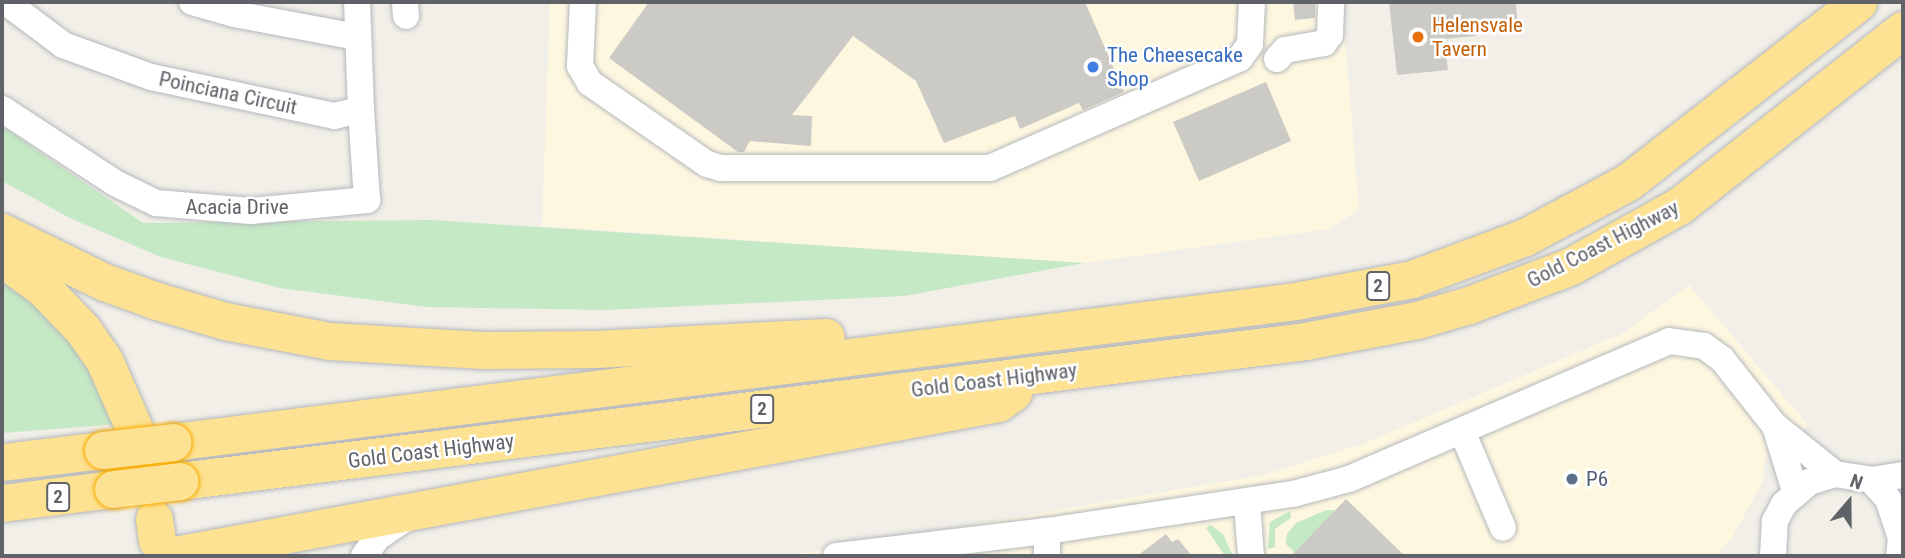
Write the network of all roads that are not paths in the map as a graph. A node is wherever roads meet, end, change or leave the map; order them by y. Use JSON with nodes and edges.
{"nodes":[{"id":1,"x":6,"y":2,"type":"edge"},
{"id":2,"x":192,"y":2,"type":"edge"},
{"id":3,"x":357,"y":2,"type":"edge"},
{"id":4,"x":583,"y":2,"type":"edge"},
{"id":5,"x":1252,"y":2,"type":"edge"},
{"id":6,"x":1331,"y":2,"type":"edge"},
{"id":7,"x":1858,"y":2,"type":"edge"},
{"id":8,"x":1903,"y":30,"type":"edge"},
{"id":9,"x":357,"y":37,"type":"junction"},
{"id":10,"x":1277,"y":59,"type":"dead end"},
{"id":11,"x":2,"y":109,"type":"edge"},
{"id":12,"x":361,"y":110,"type":"junction"},
{"id":13,"x":2,"y":232,"type":"edge"},
{"id":14,"x":2,"y":258,"type":"edge"},
{"id":15,"x":987,"y":339,"type":"junction"},
{"id":16,"x":1041,"y":373,"type":"junction"},
{"id":17,"x":1775,"y":426,"type":"junction"},
{"id":18,"x":134,"y":428,"type":"dead end"},
{"id":19,"x":1462,"y":431,"type":"junction"},
{"id":20,"x":2,"y":462,"type":"edge"},
{"id":21,"x":1835,"y":474,"type":"junction"},
{"id":22,"x":1903,"y":475,"type":"edge"},
{"id":23,"x":1871,"y":481,"type":"junction"},
{"id":24,"x":1796,"y":491,"type":"junction"},
{"id":25,"x":2,"y":503,"type":"edge"},
{"id":26,"x":1247,"y":503,"type":"junction"},
{"id":27,"x":417,"y":511,"type":"junction"},
{"id":28,"x":1503,"y":528,"type":"dead end"},
{"id":29,"x":161,"y":530,"type":"edge"},
{"id":30,"x":288,"y":534,"type":"junction"},
{"id":31,"x":1047,"y":544,"type":"edge"},
{"id":32,"x":1901,"y":551,"type":"edge"},
{"id":33,"x":324,"y":556,"type":"edge"},
{"id":34,"x":364,"y":556,"type":"edge"},
{"id":35,"x":836,"y":556,"type":"edge"},
{"id":36,"x":1251,"y":556,"type":"edge"},
{"id":37,"x":1773,"y":556,"type":"edge"}],
"edges":[{"from":1,"to":12,"type":"street","name":"Poinciana Circuit"},
{"from":2,"to":9,"type":"street"},
{"from":3,"to":9,"type":"street"},
{"from":4,"to":5,"type":"street"},
{"from":6,"to":10,"type":"street"},
{"from":7,"to":15,"type":"highway","name":"Gold Coast Highway","number":"2"},
{"from":8,"to":16,"type":"highway","name":"Gold Coast Highway","number":"2"},
{"from":9,"to":12,"type":"street"},
{"from":11,"to":12,"type":"street","name":"Acacia Drive"},
{"from":13,"to":15,"type":"highway"},
{"from":14,"to":18,"type":"highway"},
{"from":15,"to":20,"type":"highway","name":"Gold Coast Highway","number":"2","bridge":true},
{"from":16,"to":25,"type":"highway","name":"Gold Coast Highway","number":"2","bridge":true},
{"from":16,"to":27,"type":"highway"},
{"from":17,"to":19,"type":"street"},
{"from":17,"to":21,"type":"street"},
{"from":17,"to":24,"type":"street"},
{"from":19,"to":26,"type":"street"},
{"from":19,"to":28,"type":"street"},
{"from":21,"to":23,"type":"street"},
{"from":21,"to":24,"type":"street"},
{"from":22,"to":23,"type":"street"},
{"from":23,"to":32,"type":"street"},
{"from":24,"to":37,"type":"street"},
{"from":26,"to":31,"type":"street"},
{"from":26,"to":36,"type":"street"},
{"from":27,"to":30,"type":"highway"},
{"from":27,"to":34,"type":"street"},
{"from":29,"to":30,"type":"highway"},
{"from":30,"to":33,"type":"highway"},
{"from":31,"to":35,"type":"street"}]}
